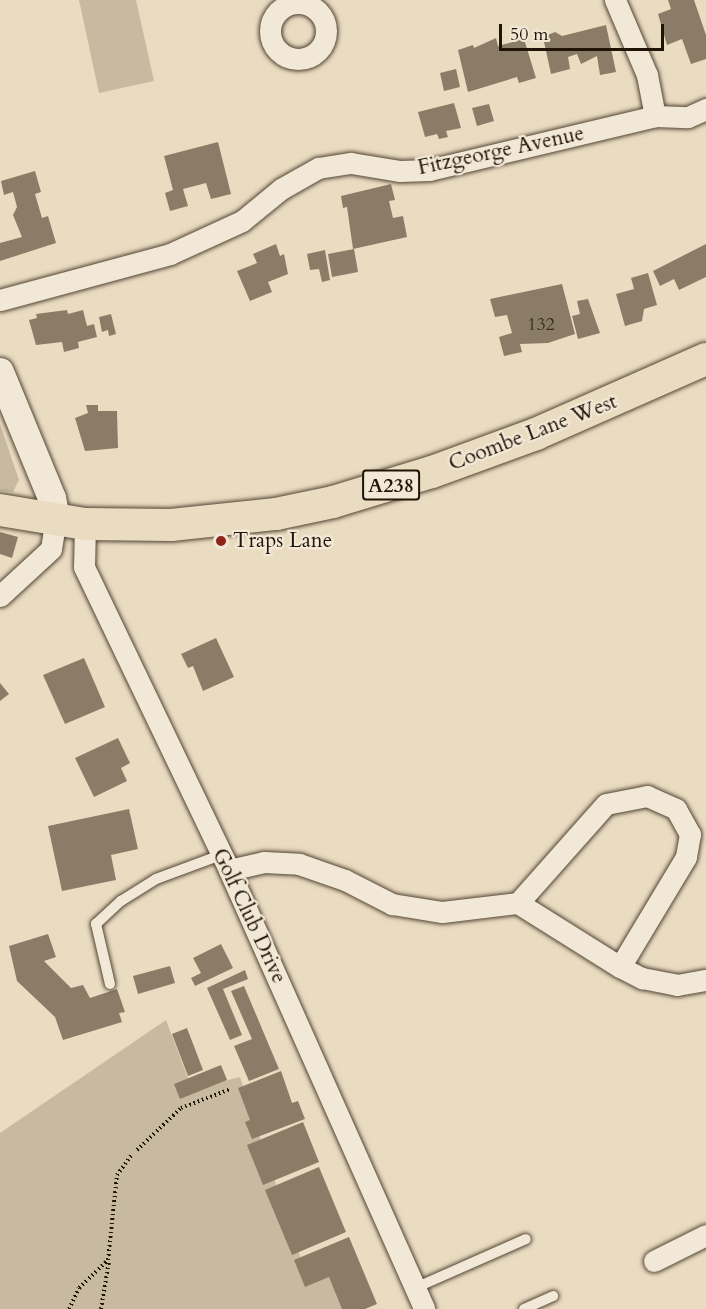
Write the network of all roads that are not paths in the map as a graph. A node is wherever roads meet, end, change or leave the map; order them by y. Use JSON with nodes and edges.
{"nodes":[{"id":1,"x":615,"y":0,"type":"edge"},
{"id":2,"x":700,"y":115,"type":"edge"},
{"id":3,"x":655,"y":116,"type":"junction"},
{"id":4,"x":0,"y":300,"type":"edge"},
{"id":5,"x":706,"y":359,"type":"edge"},
{"id":6,"x":0,"y":372,"type":"edge"},
{"id":7,"x":0,"y":510,"type":"edge"},
{"id":8,"x":70,"y":521,"type":"junction"},
{"id":9,"x":0,"y":596,"type":"edge"},
{"id":10,"x":225,"y":862,"type":"junction"},
{"id":11,"x":518,"y":903,"type":"junction"},
{"id":12,"x":620,"y":966,"type":"junction"},
{"id":13,"x":706,"y":980,"type":"edge"},
{"id":14,"x":110,"y":984,"type":"dead end"},
{"id":15,"x":706,"y":1235,"type":"edge"},
{"id":16,"x":526,"y":1239,"type":"dead end"},
{"id":17,"x":654,"y":1261,"type":"dead end"},
{"id":18,"x":415,"y":1288,"type":"junction"},
{"id":19,"x":552,"y":1296,"type":"dead end"},
{"id":20,"x":424,"y":1309,"type":"edge"},
{"id":21,"x":524,"y":1309,"type":"edge"}],
"edges":[{"from":1,"to":3,"type":"street"},
{"from":2,"to":3,"type":"street","name":"Fitzgeorge Avenue"},
{"from":3,"to":4,"type":"street","name":"Fitzgeorge Avenue"},
{"from":5,"to":8,"type":"main road","name":"Coombe Lane West","number":"A238"},
{"from":6,"to":8,"type":"main road"},
{"from":7,"to":8,"type":"main road","name":"Coombe Lane West","number":"A238"},
{"from":8,"to":9,"type":"street"},
{"from":8,"to":10,"type":"street","name":"Golf Club Drive"},
{"from":10,"to":11,"type":"street"},
{"from":10,"to":14,"type":"lane"},
{"from":10,"to":18,"type":"street","name":"Golf Club Drive"},
{"from":11,"to":12,"type":"street"},
{"from":11,"to":12,"type":"street"},
{"from":12,"to":13,"type":"street"},
{"from":15,"to":17,"type":"street"},
{"from":16,"to":18,"type":"lane"},
{"from":18,"to":20,"type":"street","name":"Golf Club Drive"},
{"from":19,"to":21,"type":"lane"}]}
